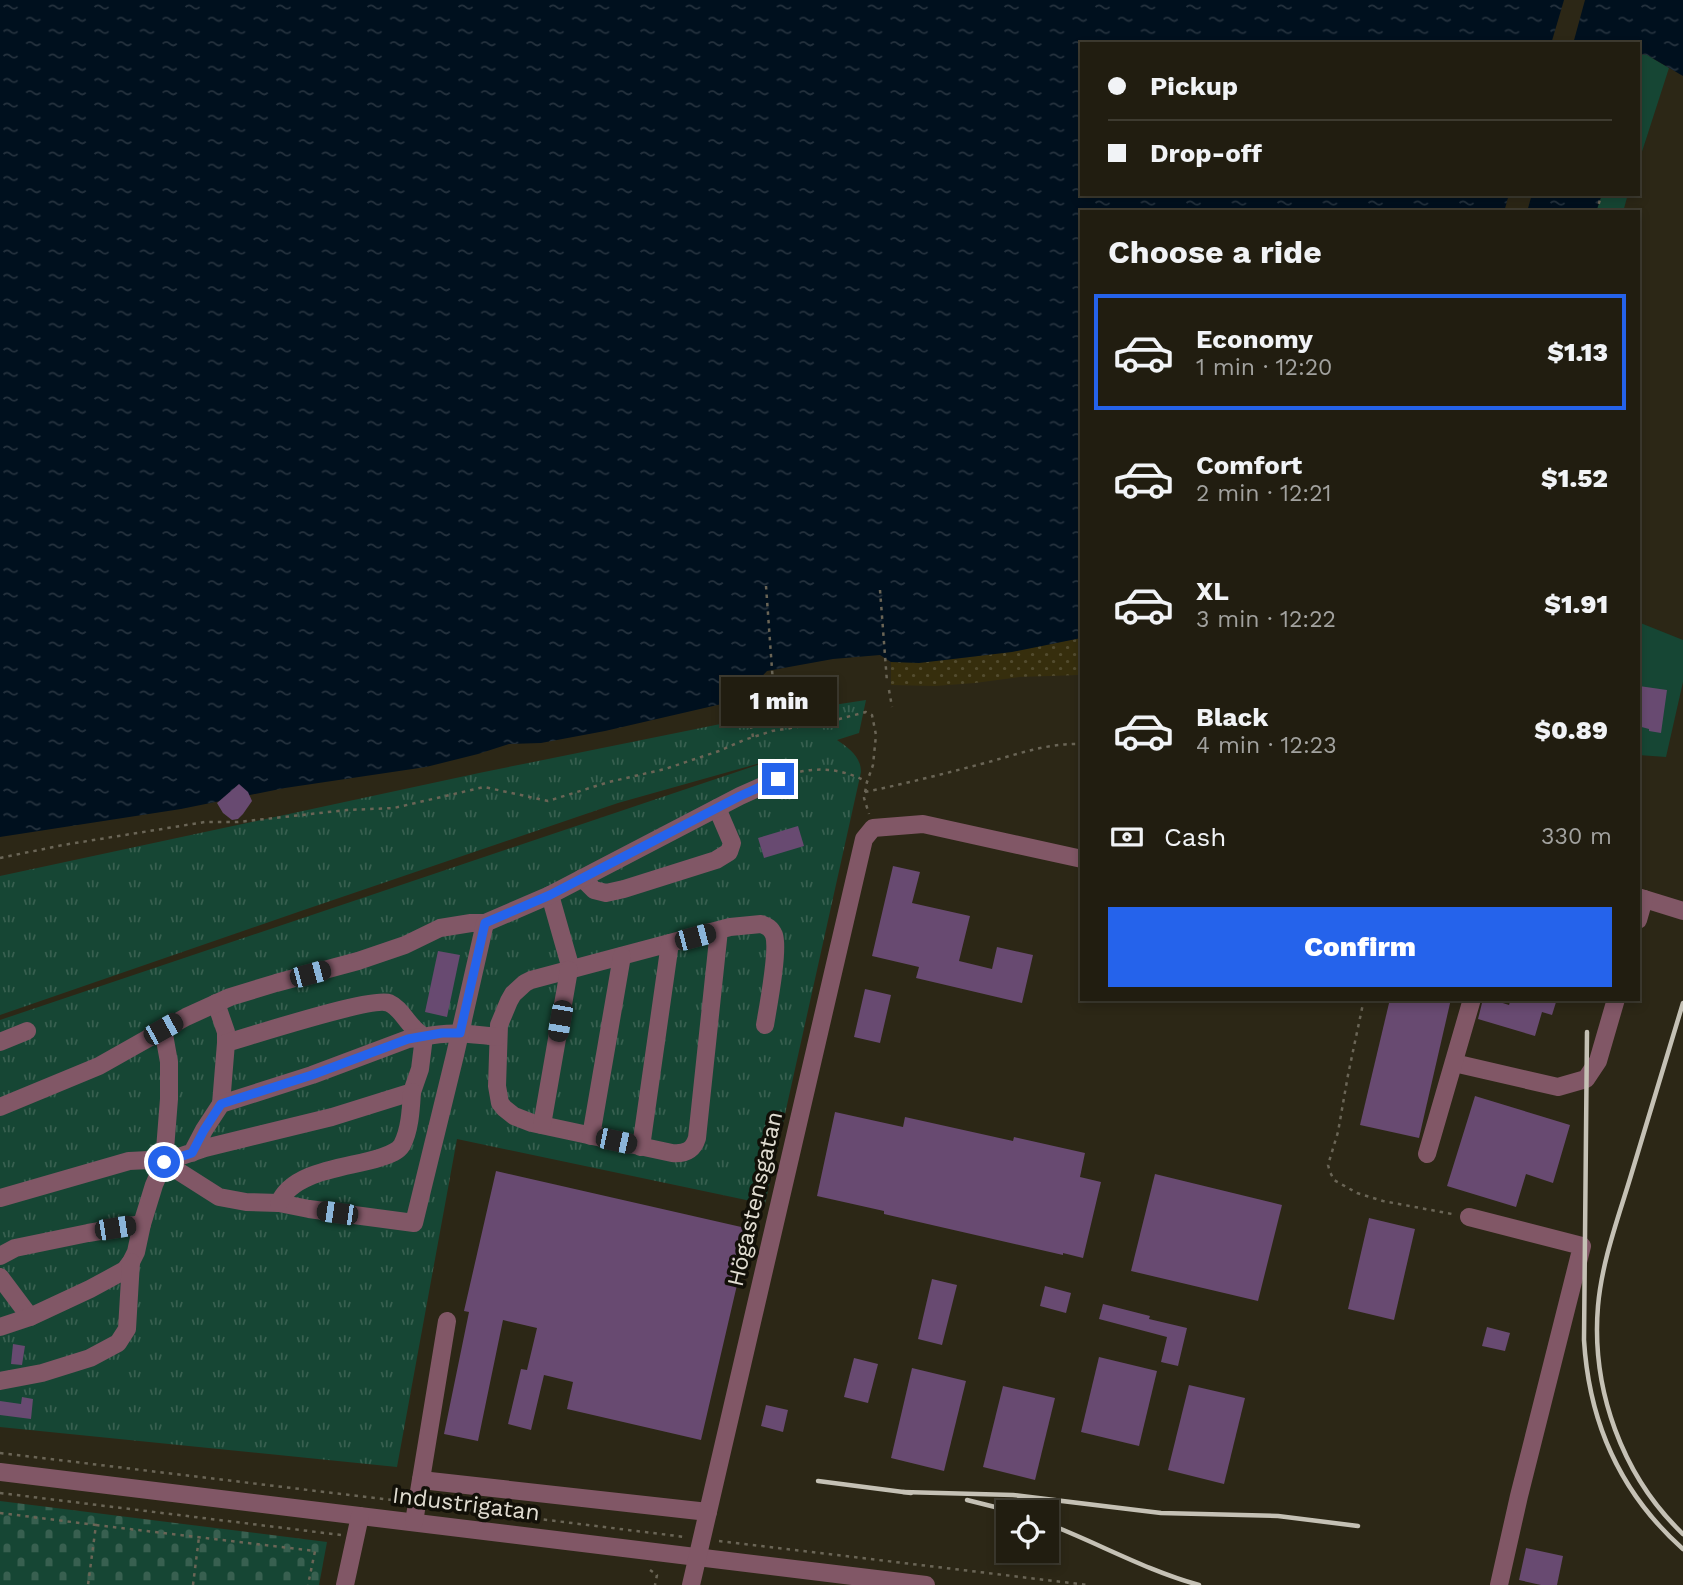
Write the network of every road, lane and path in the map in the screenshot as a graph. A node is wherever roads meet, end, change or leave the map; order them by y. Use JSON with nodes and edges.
{"nodes":[{"id":1,"x":766,"y":586,"type":"dead end"},
{"id":2,"x":880,"y":590,"type":"dead end"},
{"id":3,"x":887,"y":682,"type":"dead end"},
{"id":4,"x":889,"y":690,"type":"dead end"},
{"id":5,"x":774,"y":697,"type":"dead end"},
{"id":6,"x":759,"y":701,"type":"dead end"},
{"id":7,"x":891,"y":707,"type":"dead end"},
{"id":8,"x":721,"y":711,"type":"dead end"},
{"id":9,"x":732,"y":718,"type":"dead end"},
{"id":10,"x":753,"y":737,"type":"junction"},
{"id":11,"x":1080,"y":744,"type":"edge"},
{"id":12,"x":778,"y":779,"type":"joint"},
{"id":13,"x":867,"y":782,"type":"junction"},
{"id":14,"x":865,"y":792,"type":"junction"},
{"id":15,"x":717,"y":808,"type":"junction"},
{"id":16,"x":873,"y":828,"type":"junction"},
{"id":17,"x":0,"y":858,"type":"edge"},
{"id":18,"x":1080,"y":859,"type":"edge"},
{"id":19,"x":582,"y":878,"type":"junction"},
{"id":20,"x":550,"y":895,"type":"junction"},
{"id":21,"x":1641,"y":898,"type":"edge"},
{"id":22,"x":1683,"y":911,"type":"edge"},
{"id":23,"x":485,"y":923,"type":"junction"},
{"id":24,"x":719,"y":930,"type":"junction"},
{"id":25,"x":670,"y":943,"type":"junction"},
{"id":26,"x":622,"y":956,"type":"junction"},
{"id":27,"x":570,"y":969,"type":"junction"},
{"id":28,"x":1364,"y":1001,"type":"edge"},
{"id":29,"x":1471,"y":1001,"type":"edge"},
{"id":30,"x":1615,"y":1001,"type":"edge"},
{"id":31,"x":216,"y":1003,"type":"junction"},
{"id":32,"x":765,"y":1026,"type":"dead end"},
{"id":33,"x":163,"y":1029,"type":"junction"},
{"id":34,"x":27,"y":1031,"type":"dead end"},
{"id":35,"x":460,"y":1033,"type":"junction"},
{"id":36,"x":424,"y":1037,"type":"junction"},
{"id":37,"x":498,"y":1037,"type":"junction"},
{"id":38,"x":0,"y":1042,"type":"edge"},
{"id":39,"x":226,"y":1043,"type":"junction"},
{"id":40,"x":1454,"y":1063,"type":"junction"},
{"id":41,"x":412,"y":1092,"type":"junction"},
{"id":42,"x":221,"y":1104,"type":"junction"},
{"id":43,"x":0,"y":1107,"type":"edge"},
{"id":44,"x":542,"y":1125,"type":"junction"},
{"id":45,"x":591,"y":1136,"type":"junction"},
{"id":46,"x":641,"y":1147,"type":"junction"},
{"id":47,"x":192,"y":1153,"type":"junction"},
{"id":48,"x":1427,"y":1154,"type":"dead end"},
{"id":49,"x":164,"y":1162,"type":"junction"},
{"id":50,"x":0,"y":1198,"type":"edge"},
{"id":51,"x":279,"y":1203,"type":"junction"},
{"id":52,"x":1469,"y":1217,"type":"joint"},
{"id":53,"x":142,"y":1224,"type":"junction"},
{"id":54,"x":0,"y":1256,"type":"edge"},
{"id":55,"x":131,"y":1262,"type":"junction"},
{"id":56,"x":0,"y":1277,"type":"edge"},
{"id":57,"x":0,"y":1294,"type":"edge"},
{"id":58,"x":30,"y":1317,"type":"junction"},
{"id":59,"x":447,"y":1321,"type":"dead end"},
{"id":60,"x":0,"y":1327,"type":"edge"},
{"id":61,"x":0,"y":1381,"type":"edge"},
{"id":62,"x":0,"y":1453,"type":"edge"},
{"id":63,"x":0,"y":1472,"type":"edge"},
{"id":64,"x":421,"y":1480,"type":"junction"},
{"id":65,"x":0,"y":1493,"type":"edge"},
{"id":66,"x":417,"y":1503,"type":"junction"},
{"id":67,"x":708,"y":1512,"type":"junction"},
{"id":68,"x":0,"y":1513,"type":"edge"},
{"id":69,"x":360,"y":1516,"type":"junction"},
{"id":70,"x":414,"y":1522,"type":"junction"},
{"id":71,"x":96,"y":1525,"type":"junction"},
{"id":72,"x":199,"y":1537,"type":"junction"},
{"id":73,"x":355,"y":1537,"type":"junction"},
{"id":74,"x":700,"y":1548,"type":"junction"},
{"id":75,"x":645,"y":1566,"type":"dead end"},
{"id":76,"x":1073,"y":1584,"type":"edge"},
{"id":77,"x":88,"y":1585,"type":"edge"},
{"id":78,"x":192,"y":1585,"type":"edge"},
{"id":79,"x":309,"y":1585,"type":"edge"},
{"id":80,"x":345,"y":1585,"type":"edge"},
{"id":81,"x":655,"y":1585,"type":"edge"},
{"id":82,"x":691,"y":1585,"type":"edge"},
{"id":83,"x":926,"y":1585,"type":"edge"},
{"id":84,"x":1088,"y":1585,"type":"edge"},
{"id":85,"x":1499,"y":1585,"type":"edge"}],
"edges":[{"from":1,"to":5,"type":"path"},
{"from":2,"to":3,"type":"path"},
{"from":4,"to":7,"type":"path"},
{"from":6,"to":10,"type":"path"},
{"from":8,"to":9,"type":"path"},
{"from":10,"to":13,"type":"path"},
{"from":10,"to":17,"type":"path"},
{"from":11,"to":14,"type":"path"},
{"from":12,"to":13,"type":"path"},
{"from":12,"to":15,"type":"street"},
{"from":13,"to":14,"type":"path"},
{"from":14,"to":16,"type":"path"},
{"from":15,"to":19,"type":"street"},
{"from":15,"to":19,"type":"street"},
{"from":16,"to":18,"type":"street"},
{"from":16,"to":67,"type":"street","name":"Högastensgatan"},
{"from":19,"to":20,"type":"street"},
{"from":20,"to":23,"type":"street"},
{"from":20,"to":27,"type":"street"},
{"from":21,"to":22,"type":"street"},
{"from":23,"to":31,"type":"street"},
{"from":23,"to":35,"type":"street"},
{"from":24,"to":25,"type":"street"},
{"from":24,"to":32,"type":"street"},
{"from":24,"to":46,"type":"street"},
{"from":25,"to":26,"type":"street"},
{"from":25,"to":46,"type":"street"},
{"from":26,"to":27,"type":"street"},
{"from":26,"to":45,"type":"street"},
{"from":27,"to":37,"type":"street"},
{"from":27,"to":44,"type":"street"},
{"from":28,"to":52,"type":"path"},
{"from":29,"to":40,"type":"street"},
{"from":30,"to":40,"type":"street"},
{"from":31,"to":33,"type":"street"},
{"from":31,"to":39,"type":"street"},
{"from":33,"to":43,"type":"street"},
{"from":33,"to":49,"type":"street"},
{"from":34,"to":38,"type":"street"},
{"from":35,"to":36,"type":"street"},
{"from":35,"to":37,"type":"street"},
{"from":35,"to":51,"type":"street"},
{"from":36,"to":39,"type":"street"},
{"from":36,"to":41,"type":"street"},
{"from":36,"to":42,"type":"street"},
{"from":37,"to":44,"type":"street"},
{"from":39,"to":42,"type":"street"},
{"from":40,"to":48,"type":"street"},
{"from":41,"to":47,"type":"street"},
{"from":41,"to":51,"type":"street"},
{"from":42,"to":47,"type":"street"},
{"from":44,"to":45,"type":"street"},
{"from":45,"to":46,"type":"street"},
{"from":47,"to":49,"type":"street"},
{"from":49,"to":50,"type":"street"},
{"from":49,"to":51,"type":"street"},
{"from":49,"to":53,"type":"street"},
{"from":52,"to":85,"type":"street"},
{"from":53,"to":54,"type":"street"},
{"from":53,"to":55,"type":"street"},
{"from":55,"to":58,"type":"street"},
{"from":55,"to":61,"type":"street"},
{"from":56,"to":57,"type":"street"},
{"from":56,"to":58,"type":"street"},
{"from":58,"to":60,"type":"street"},
{"from":59,"to":64,"type":"street"},
{"from":62,"to":66,"type":"path"},
{"from":63,"to":69,"type":"street","name":"Industrigatan"},
{"from":64,"to":66,"type":"street"},
{"from":64,"to":67,"type":"street"},
{"from":65,"to":73,"type":"path"},
{"from":66,"to":70,"type":"street"},
{"from":66,"to":74,"type":"path"},
{"from":67,"to":74,"type":"street","name":"Högastensgatan"},
{"from":68,"to":71,"type":"path"},
{"from":69,"to":70,"type":"street","name":"Industrigatan"},
{"from":69,"to":73,"type":"street"},
{"from":70,"to":74,"type":"street","name":"Industrigatan"},
{"from":71,"to":72,"type":"path"},
{"from":71,"to":77,"type":"path"},
{"from":72,"to":78,"type":"path"},
{"from":72,"to":79,"type":"path"},
{"from":73,"to":80,"type":"street"},
{"from":74,"to":76,"type":"path"},
{"from":74,"to":82,"type":"street","name":"Högastensgatan"},
{"from":74,"to":83,"type":"street","name":"Industrigatan"},
{"from":75,"to":81,"type":"path"},
{"from":76,"to":84,"type":"path"}]}
